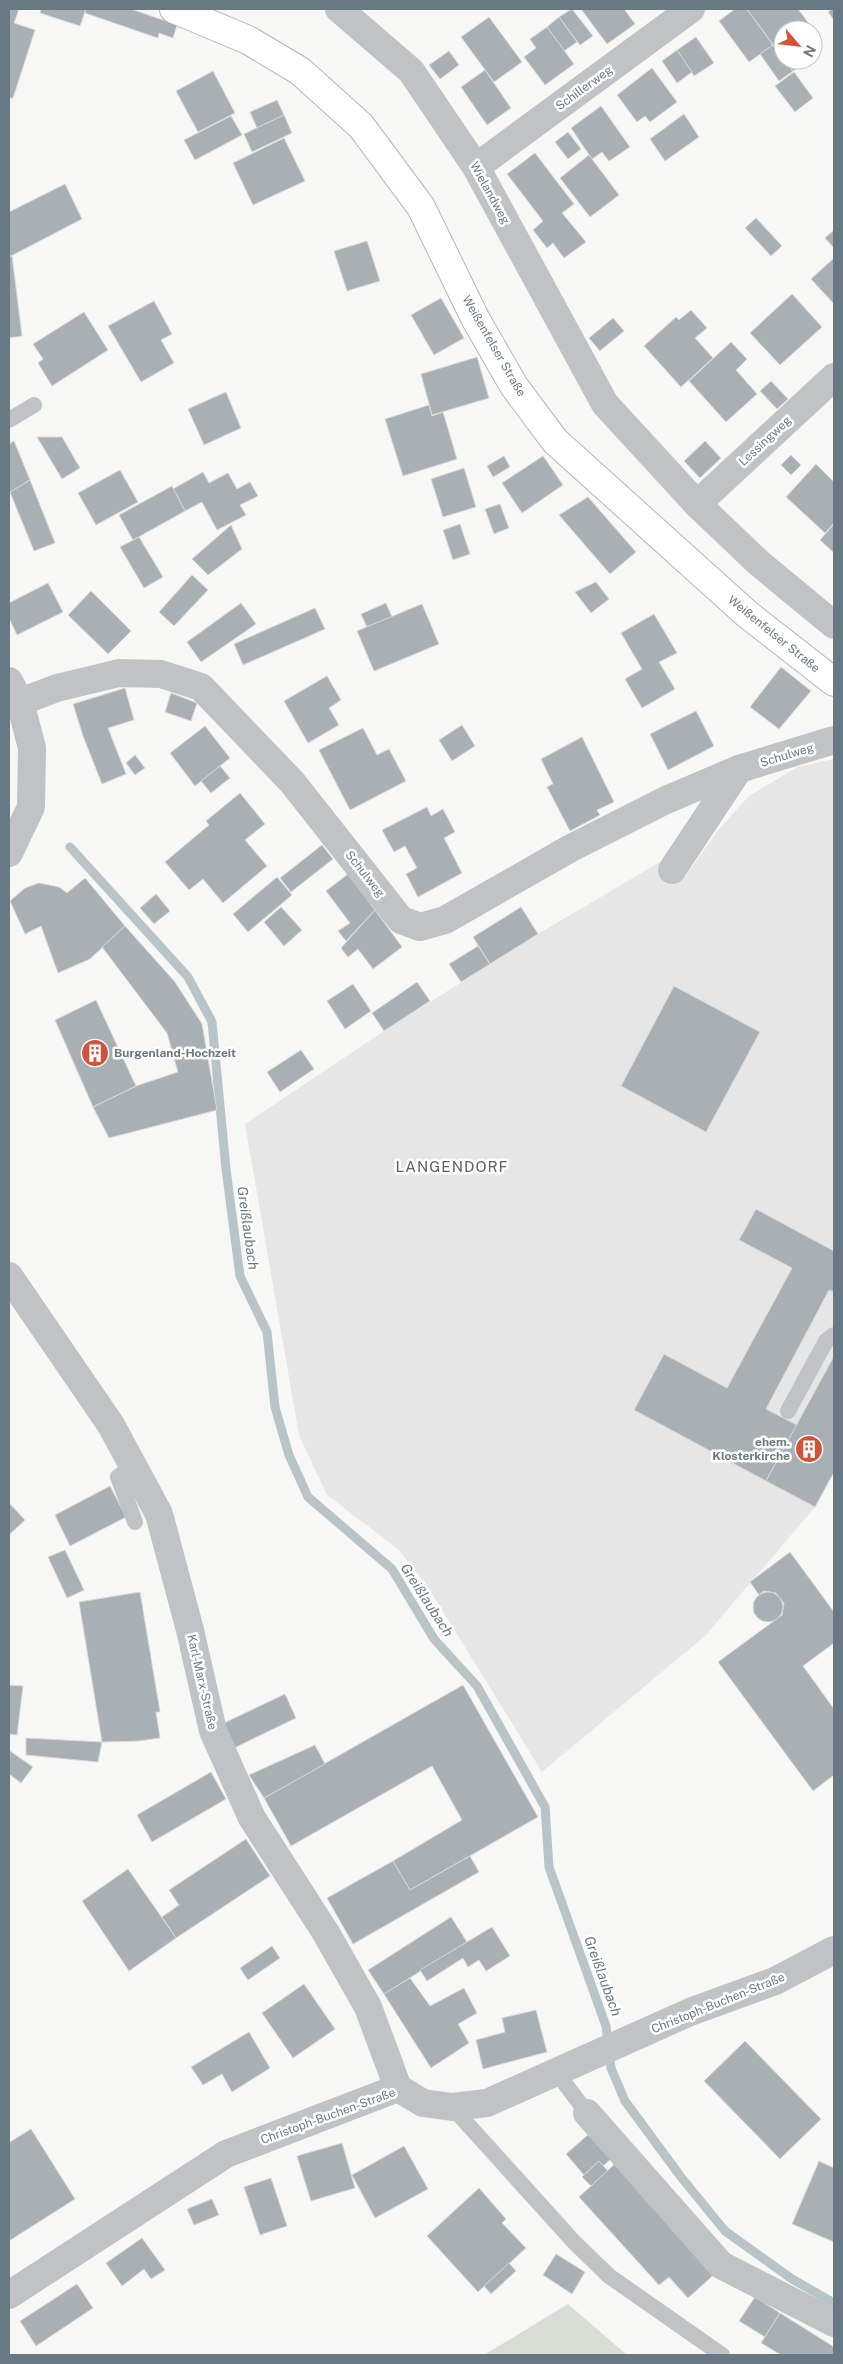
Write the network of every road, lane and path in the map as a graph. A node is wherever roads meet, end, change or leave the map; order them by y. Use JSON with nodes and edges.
{"nodes":[{"id":1,"x":174,"y":9,"type":"edge"},
{"id":2,"x":340,"y":9,"type":"edge"},
{"id":3,"x":691,"y":9,"type":"edge"},
{"id":4,"x":476,"y":167,"type":"junction"},
{"id":5,"x":834,"y":378,"type":"edge"},
{"id":6,"x":34,"y":405,"type":"dead end"},
{"id":7,"x":9,"y":420,"type":"edge"},
{"id":8,"x":697,"y":504,"type":"junction"},
{"id":9,"x":834,"y":624,"type":"edge"},
{"id":10,"x":834,"y":682,"type":"edge"},
{"id":11,"x":15,"y":692,"type":"edge"},
{"id":12,"x":834,"y":740,"type":"edge"},
{"id":13,"x":739,"y":769,"type":"junction"},
{"id":14,"x":9,"y":853,"type":"edge"},
{"id":15,"x":672,"y":870,"type":"dead end"},
{"id":16,"x":9,"y":1276,"type":"edge"},
{"id":17,"x":834,"y":1335,"type":"edge"},
{"id":18,"x":788,"y":1412,"type":"dead end"},
{"id":19,"x":133,"y":1466,"type":"junction"},
{"id":20,"x":135,"y":1522,"type":"dead end"},
{"id":21,"x":834,"y":1950,"type":"edge"},
{"id":22,"x":557,"y":2073,"type":"junction"},
{"id":23,"x":398,"y":2088,"type":"junction"},
{"id":24,"x":452,"y":2107,"type":"junction"},
{"id":25,"x":587,"y":2113,"type":"joint"},
{"id":26,"x":9,"y":2295,"type":"edge"},
{"id":27,"x":834,"y":2323,"type":"edge"},
{"id":28,"x":722,"y":2355,"type":"edge"}],
"edges":[{"from":1,"to":10,"type":"street","name":"Weißenfelser Straße"},
{"from":2,"to":4,"type":"street","name":"Wielandweg"},
{"from":3,"to":4,"type":"street","name":"Schillerweg"},
{"from":4,"to":8,"type":"street","name":"Wielandweg"},
{"from":5,"to":8,"type":"street","name":"Lessingweg"},
{"from":6,"to":7,"type":"lane"},
{"from":8,"to":9,"type":"street"},
{"from":11,"to":13,"type":"street","name":"Schulweg"},
{"from":11,"to":14,"type":"street"},
{"from":12,"to":13,"type":"street","name":"Schulweg"},
{"from":13,"to":15,"type":"street"},
{"from":16,"to":19,"type":"street","name":"Karl-Marx-Straße"},
{"from":17,"to":18,"type":"lane"},
{"from":19,"to":20,"type":"lane"},
{"from":19,"to":23,"type":"street","name":"Karl-Marx-Straße"},
{"from":21,"to":22,"type":"street","name":"Christoph-Buchen-Straße"},
{"from":22,"to":24,"type":"street","name":"Christoph-Buchen-Straße"},
{"from":22,"to":25,"type":"lane"},
{"from":23,"to":24,"type":"street","name":"Christoph-Buchen-Straße"},
{"from":23,"to":26,"type":"street","name":"Christoph-Buchen-Straße"},
{"from":24,"to":28,"type":"lane"},
{"from":25,"to":27,"type":"street"}]}
